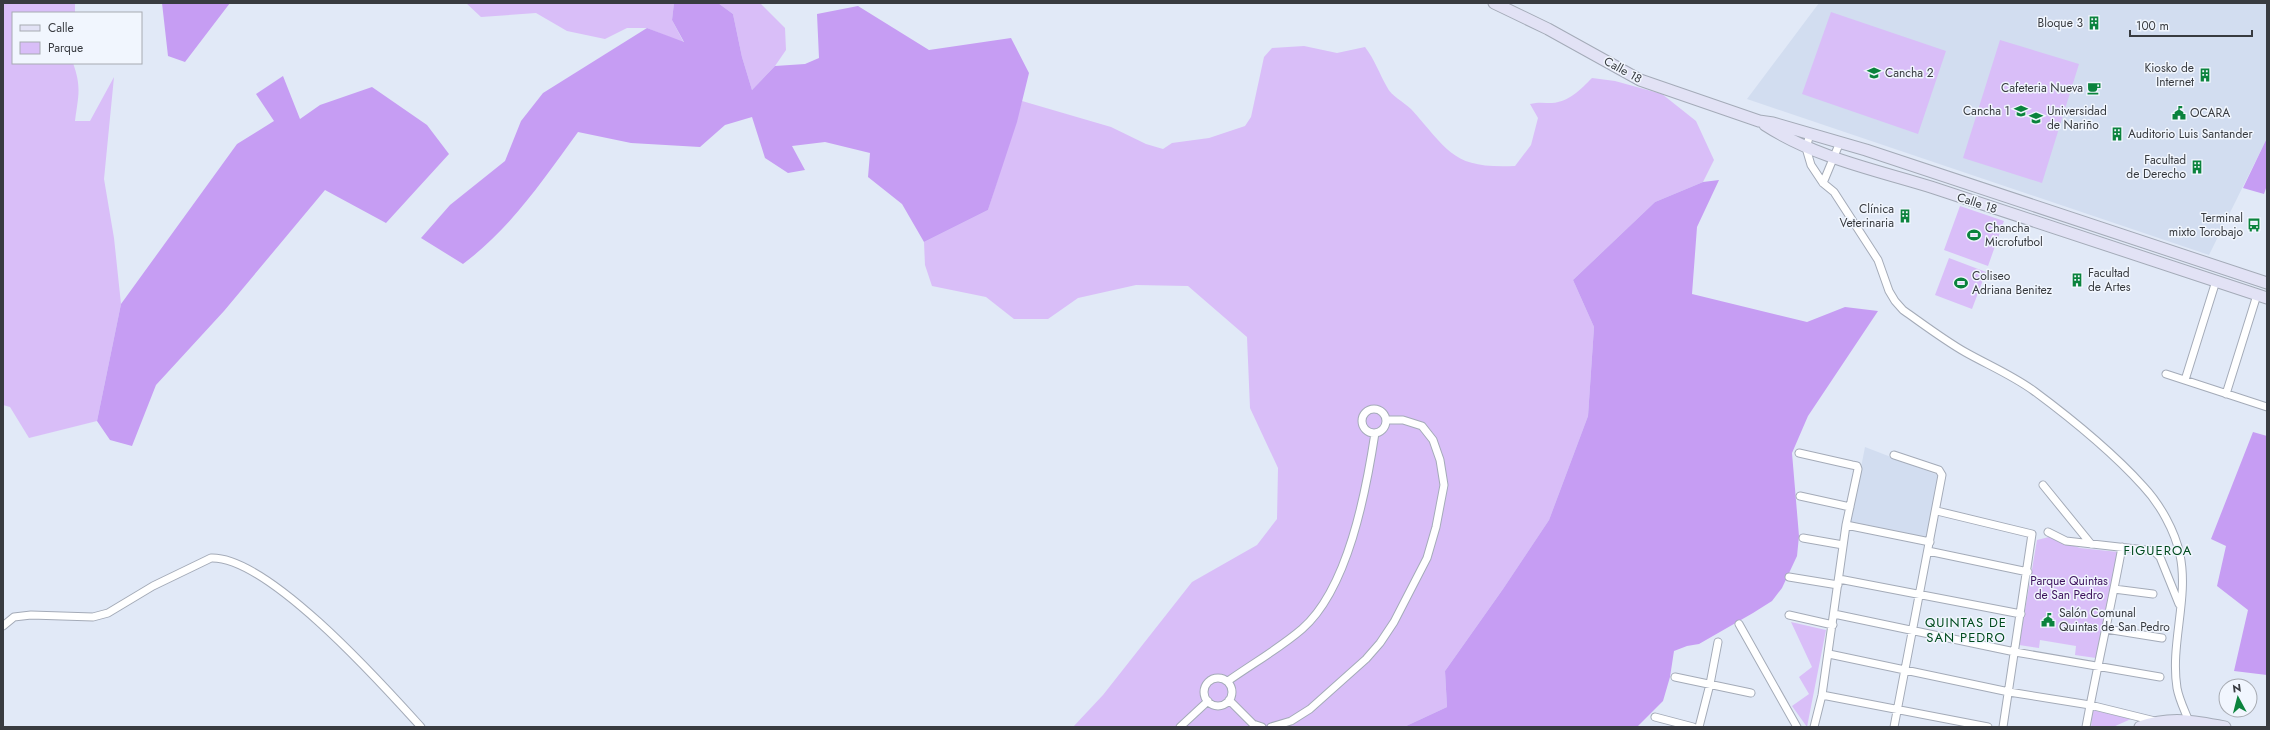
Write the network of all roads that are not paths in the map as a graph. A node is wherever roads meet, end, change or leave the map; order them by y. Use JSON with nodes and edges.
{"nodes":[{"id":1,"x":1494,"y":3,"type":"edge"},
{"id":2,"x":1759,"y":122,"type":"junction"},
{"id":3,"x":1810,"y":134,"type":"junction"},
{"id":4,"x":1840,"y":142,"type":"junction"},
{"id":5,"x":1806,"y":148,"type":"junction"},
{"id":6,"x":1832,"y":158,"type":"junction"},
{"id":7,"x":1823,"y":183,"type":"junction"},
{"id":8,"x":2216,"y":281,"type":"junction"},
{"id":9,"x":2267,"y":283,"type":"edge"},
{"id":10,"x":2262,"y":296,"type":"edge"},
{"id":11,"x":2166,"y":374,"type":"dead end"},
{"id":12,"x":2185,"y":380,"type":"junction"},
{"id":13,"x":2226,"y":394,"type":"junction"},
{"id":14,"x":2267,"y":407,"type":"edge"},
{"id":15,"x":1386,"y":420,"type":"junction"},
{"id":16,"x":1375,"y":433,"type":"junction"},
{"id":17,"x":1799,"y":453,"type":"dead end"},
{"id":18,"x":1894,"y":455,"type":"dead end"},
{"id":19,"x":2043,"y":485,"type":"dead end"},
{"id":20,"x":1800,"y":496,"type":"dead end"},
{"id":21,"x":1850,"y":507,"type":"junction"},
{"id":22,"x":1937,"y":511,"type":"junction"},
{"id":23,"x":1846,"y":525,"type":"junction"},
{"id":24,"x":2048,"y":532,"type":"dead end"},
{"id":25,"x":1803,"y":538,"type":"dead end"},
{"id":26,"x":1930,"y":542,"type":"junction"},
{"id":27,"x":2091,"y":544,"type":"junction"},
{"id":28,"x":1844,"y":545,"type":"junction"},
{"id":29,"x":2122,"y":547,"type":"junction"},
{"id":30,"x":1928,"y":551,"type":"junction"},
{"id":31,"x":2028,"y":572,"type":"junction"},
{"id":32,"x":1789,"y":577,"type":"dead end"},
{"id":33,"x":1838,"y":582,"type":"junction"},
{"id":34,"x":2114,"y":589,"type":"junction"},
{"id":35,"x":1919,"y":593,"type":"junction"},
{"id":36,"x":2153,"y":594,"type":"dead end"},
{"id":37,"x":2180,"y":606,"type":"junction"},
{"id":38,"x":1834,"y":614,"type":"junction"},
{"id":39,"x":2021,"y":614,"type":"junction"},
{"id":40,"x":1790,"y":615,"type":"dead end"},
{"id":41,"x":1739,"y":624,"type":"dead end"},
{"id":42,"x":1832,"y":625,"type":"junction"},
{"id":43,"x":3,"y":626,"type":"edge"},
{"id":44,"x":1912,"y":629,"type":"junction"},
{"id":45,"x":2106,"y":629,"type":"junction"},
{"id":46,"x":2162,"y":638,"type":"dead end"},
{"id":47,"x":1718,"y":642,"type":"dead end"},
{"id":48,"x":2015,"y":652,"type":"junction"},
{"id":49,"x":1829,"y":654,"type":"junction"},
{"id":50,"x":2096,"y":665,"type":"junction"},
{"id":51,"x":1904,"y":669,"type":"junction"},
{"id":52,"x":1675,"y":677,"type":"dead end"},
{"id":53,"x":2160,"y":677,"type":"dead end"},
{"id":54,"x":1228,"y":681,"type":"junction"},
{"id":55,"x":1710,"y":684,"type":"junction"},
{"id":56,"x":2009,"y":692,"type":"junction"},
{"id":57,"x":1752,"y":693,"type":"dead end"},
{"id":58,"x":1822,"y":695,"type":"junction"},
{"id":59,"x":1229,"y":700,"type":"junction"},
{"id":60,"x":1208,"y":701,"type":"junction"},
{"id":61,"x":2090,"y":706,"type":"junction"},
{"id":62,"x":1898,"y":709,"type":"junction"},
{"id":63,"x":1655,"y":717,"type":"dead end"},
{"id":64,"x":2188,"y":719,"type":"junction"},
{"id":65,"x":2155,"y":721,"type":"junction"},
{"id":66,"x":421,"y":727,"type":"edge"},
{"id":67,"x":1180,"y":727,"type":"edge"},
{"id":68,"x":1262,"y":727,"type":"edge"},
{"id":69,"x":1272,"y":727,"type":"edge"},
{"id":70,"x":1692,"y":727,"type":"edge"},
{"id":71,"x":1699,"y":727,"type":"edge"},
{"id":72,"x":1797,"y":727,"type":"edge"},
{"id":73,"x":1814,"y":727,"type":"edge"},
{"id":74,"x":1894,"y":727,"type":"edge"},
{"id":75,"x":1988,"y":727,"type":"edge"},
{"id":76,"x":2003,"y":727,"type":"edge"},
{"id":77,"x":2086,"y":727,"type":"edge"},
{"id":78,"x":2140,"y":727,"type":"edge"},
{"id":79,"x":2225,"y":727,"type":"edge"}],
"edges":[{"from":1,"to":2,"type":"main road","name":"Calle 18"},
{"from":2,"to":3,"type":"main road","name":"Calle 18"},
{"from":2,"to":5,"type":"main road","name":"Calle 18"},
{"from":3,"to":4,"type":"main road","name":"Calle 18"},
{"from":3,"to":5,"type":"street"},
{"from":4,"to":6,"type":"street"},
{"from":4,"to":9,"type":"main road","name":"Calle 18"},
{"from":5,"to":6,"type":"main road","name":"Calle 18"},
{"from":5,"to":7,"type":"street"},
{"from":6,"to":7,"type":"street"},
{"from":6,"to":8,"type":"main road","name":"Calle 18"},
{"from":7,"to":37,"type":"street"},
{"from":8,"to":10,"type":"main road","name":"Calle 18"},
{"from":8,"to":12,"type":"street"},
{"from":10,"to":13,"type":"street"},
{"from":11,"to":12,"type":"street"},
{"from":12,"to":13,"type":"street"},
{"from":13,"to":14,"type":"street"},
{"from":15,"to":16,"type":"street"},
{"from":15,"to":16,"type":"street"},
{"from":15,"to":69,"type":"street"},
{"from":16,"to":54,"type":"street"},
{"from":17,"to":21,"type":"street"},
{"from":18,"to":22,"type":"street"},
{"from":19,"to":27,"type":"street"},
{"from":20,"to":21,"type":"street"},
{"from":21,"to":23,"type":"street"},
{"from":22,"to":26,"type":"street"},
{"from":22,"to":31,"type":"street"},
{"from":23,"to":26,"type":"street"},
{"from":23,"to":28,"type":"street"},
{"from":24,"to":27,"type":"street"},
{"from":25,"to":28,"type":"street"},
{"from":26,"to":30,"type":"street"},
{"from":27,"to":29,"type":"street"},
{"from":28,"to":33,"type":"street"},
{"from":29,"to":34,"type":"street"},
{"from":29,"to":37,"type":"street"},
{"from":30,"to":31,"type":"street"},
{"from":30,"to":35,"type":"street"},
{"from":31,"to":39,"type":"street"},
{"from":32,"to":33,"type":"street"},
{"from":33,"to":35,"type":"street"},
{"from":33,"to":38,"type":"street"},
{"from":34,"to":36,"type":"street"},
{"from":34,"to":45,"type":"street"},
{"from":35,"to":39,"type":"street"},
{"from":35,"to":44,"type":"street"},
{"from":37,"to":64,"type":"street"},
{"from":38,"to":42,"type":"street"},
{"from":38,"to":44,"type":"street"},
{"from":39,"to":48,"type":"street"},
{"from":40,"to":42,"type":"street"},
{"from":41,"to":72,"type":"street"},
{"from":42,"to":49,"type":"street"},
{"from":43,"to":66,"type":"street"},
{"from":44,"to":48,"type":"street"},
{"from":44,"to":51,"type":"street"},
{"from":45,"to":46,"type":"street"},
{"from":45,"to":50,"type":"street"},
{"from":47,"to":55,"type":"street"},
{"from":48,"to":50,"type":"street"},
{"from":48,"to":56,"type":"street"},
{"from":49,"to":51,"type":"street"},
{"from":49,"to":58,"type":"street"},
{"from":50,"to":53,"type":"street"},
{"from":50,"to":61,"type":"street"},
{"from":51,"to":56,"type":"street"},
{"from":51,"to":62,"type":"street"},
{"from":52,"to":55,"type":"street"},
{"from":54,"to":59,"type":"street"},
{"from":54,"to":60,"type":"street"},
{"from":55,"to":57,"type":"street"},
{"from":55,"to":71,"type":"street"},
{"from":56,"to":61,"type":"street"},
{"from":56,"to":76,"type":"street"},
{"from":58,"to":62,"type":"street"},
{"from":58,"to":73,"type":"street"},
{"from":59,"to":60,"type":"street"},
{"from":59,"to":68,"type":"street"},
{"from":60,"to":67,"type":"street"},
{"from":61,"to":65,"type":"street"},
{"from":61,"to":77,"type":"street"},
{"from":62,"to":74,"type":"street"},
{"from":62,"to":75,"type":"street"},
{"from":63,"to":70,"type":"street"},
{"from":64,"to":65,"type":"main road"},
{"from":64,"to":79,"type":"main road"},
{"from":65,"to":78,"type":"main road"}]}
